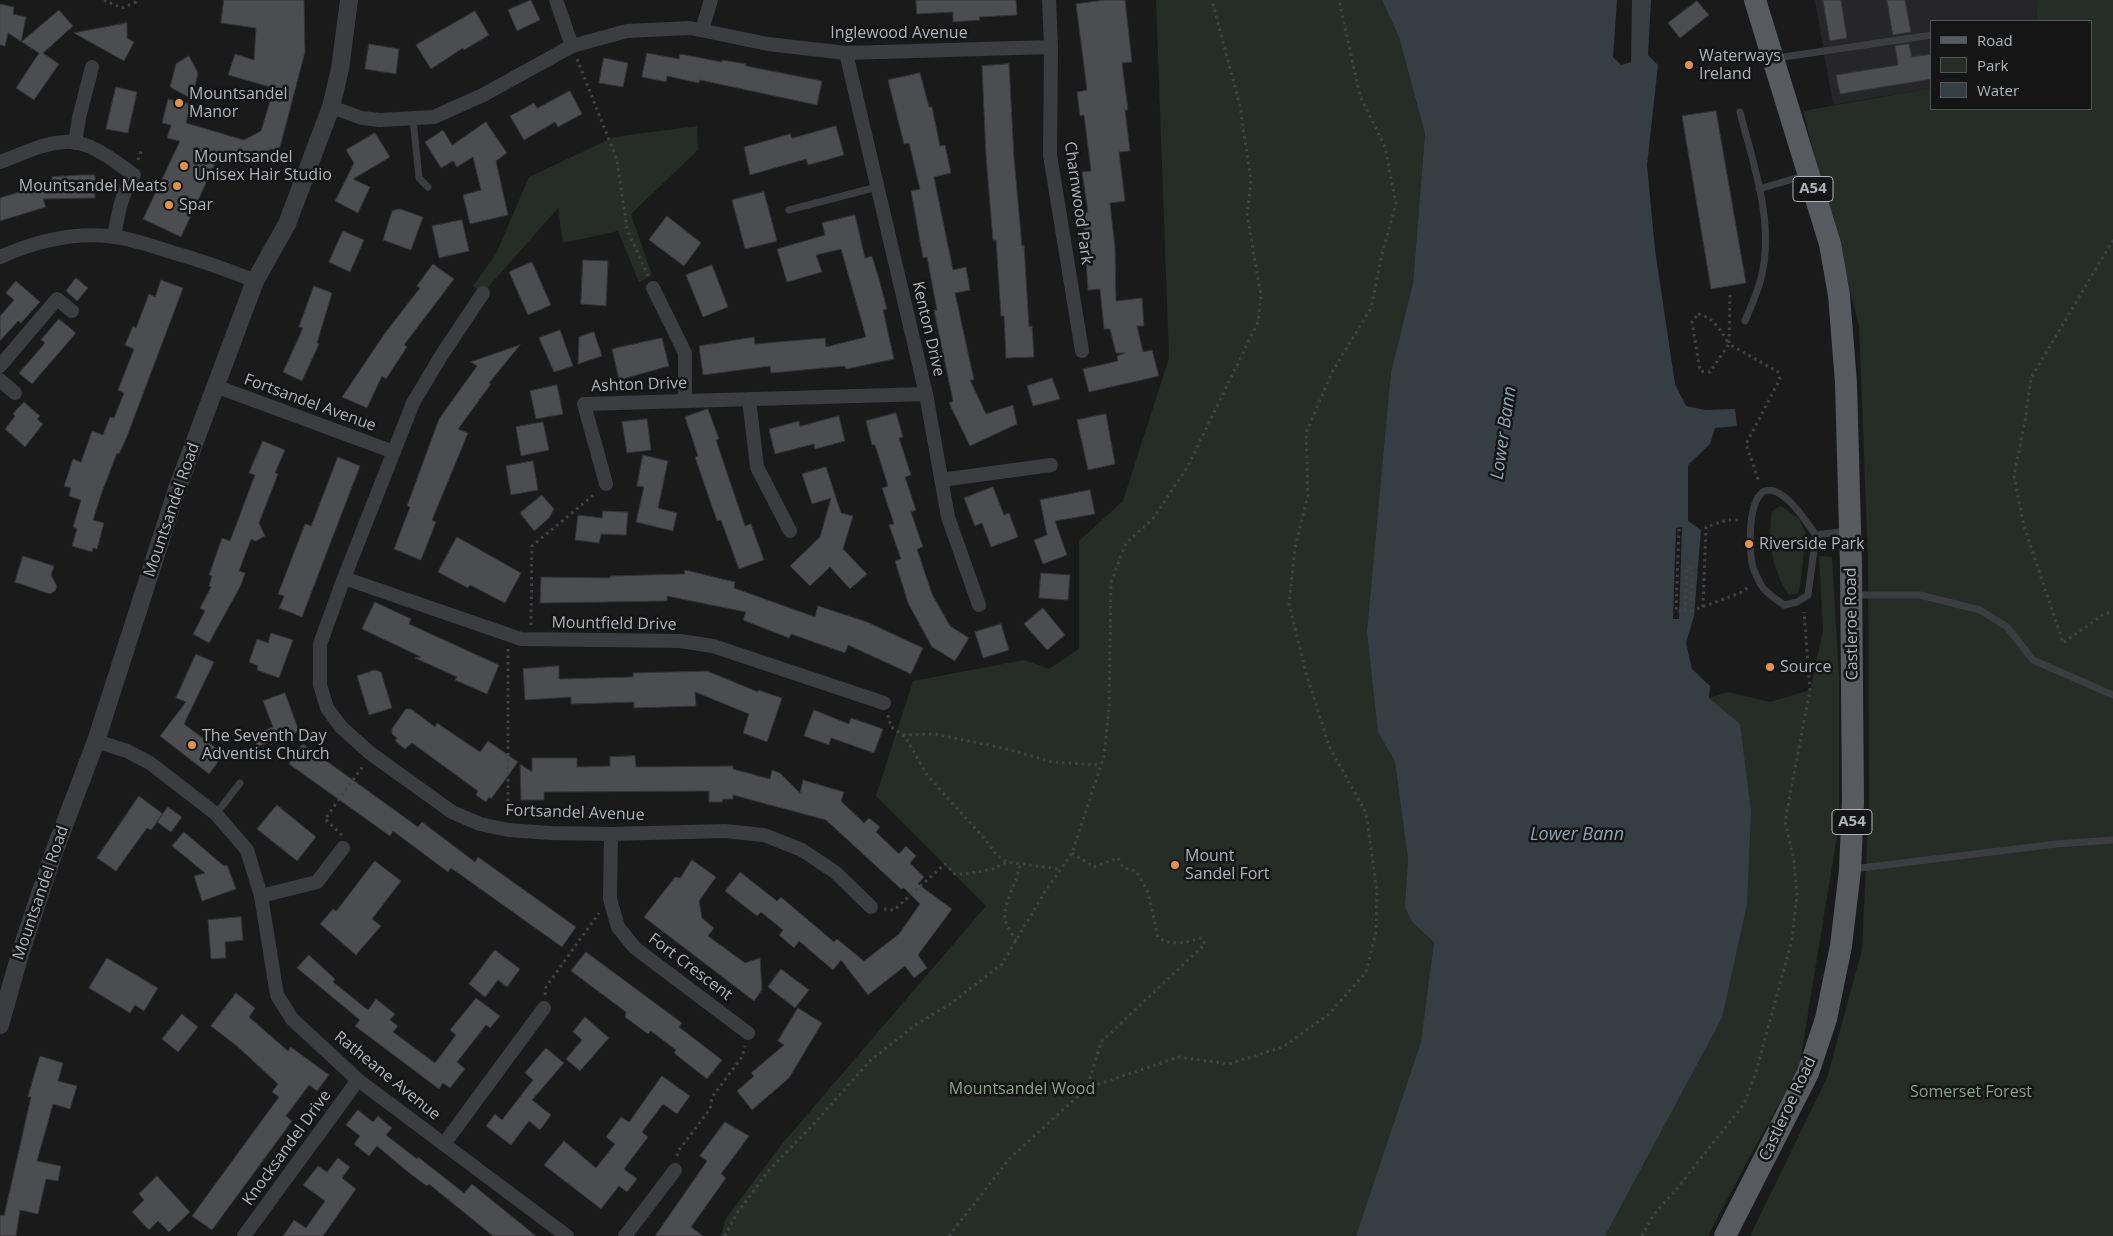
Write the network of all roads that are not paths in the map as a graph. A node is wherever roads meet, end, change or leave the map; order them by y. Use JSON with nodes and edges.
{"nodes":[{"id":1,"x":349,"y":0,"type":"edge"},
{"id":2,"x":556,"y":0,"type":"edge"},
{"id":3,"x":711,"y":0,"type":"edge"},
{"id":4,"x":1049,"y":0,"type":"edge"},
{"id":5,"x":1756,"y":0,"type":"edge"},
{"id":6,"x":702,"y":30,"type":"junction"},
{"id":7,"x":1930,"y":35,"type":"edge"},
{"id":8,"x":572,"y":46,"type":"junction"},
{"id":9,"x":1051,"y":48,"type":"junction"},
{"id":10,"x":846,"y":53,"type":"junction"},
{"id":11,"x":1774,"y":58,"type":"junction"},
{"id":12,"x":92,"y":68,"type":"dead end"},
{"id":13,"x":331,"y":108,"type":"junction"},
{"id":14,"x":1740,"y":112,"type":"dead end"},
{"id":15,"x":413,"y":119,"type":"junction"},
{"id":16,"x":75,"y":142,"type":"junction"},
{"id":17,"x":0,"y":162,"type":"edge"},
{"id":18,"x":1808,"y":174,"type":"junction"},
{"id":19,"x":428,"y":187,"type":"dead end"},
{"id":20,"x":877,"y":187,"type":"junction"},
{"id":21,"x":1759,"y":189,"type":"junction"},
{"id":22,"x":789,"y":210,"type":"dead end"},
{"id":23,"x":114,"y":237,"type":"junction"},
{"id":24,"x":0,"y":257,"type":"edge"},
{"id":25,"x":255,"y":281,"type":"junction"},
{"id":26,"x":653,"y":288,"type":"road end"},
{"id":27,"x":483,"y":294,"type":"dead end"},
{"id":28,"x":72,"y":311,"type":"dead end"},
{"id":29,"x":1745,"y":321,"type":"dead end"},
{"id":30,"x":1082,"y":351,"type":"dead end"},
{"id":31,"x":0,"y":366,"type":"edge"},
{"id":32,"x":0,"y":380,"type":"edge"},
{"id":33,"x":215,"y":386,"type":"junction"},
{"id":34,"x":14,"y":393,"type":"dead end"},
{"id":35,"x":926,"y":394,"type":"junction"},
{"id":36,"x":749,"y":399,"type":"junction"},
{"id":37,"x":685,"y":401,"type":"junction"},
{"id":38,"x":394,"y":452,"type":"junction"},
{"id":39,"x":1051,"y":465,"type":"dead end"},
{"id":40,"x":941,"y":480,"type":"junction"},
{"id":41,"x":606,"y":484,"type":"road end"},
{"id":42,"x":790,"y":531,"type":"dead end"},
{"id":43,"x":1850,"y":531,"type":"junction"},
{"id":44,"x":1816,"y":534,"type":"junction"},
{"id":45,"x":344,"y":578,"type":"junction"},
{"id":46,"x":1852,"y":595,"type":"junction"},
{"id":47,"x":979,"y":605,"type":"dead end"},
{"id":48,"x":2113,"y":695,"type":"edge"},
{"id":49,"x":884,"y":703,"type":"road end"},
{"id":50,"x":96,"y":741,"type":"junction"},
{"id":51,"x":240,"y":783,"type":"dead end"},
{"id":52,"x":216,"y":814,"type":"junction"},
{"id":53,"x":611,"y":834,"type":"junction"},
{"id":54,"x":2113,"y":840,"type":"edge"},
{"id":55,"x":343,"y":848,"type":"road end"},
{"id":56,"x":1850,"y":870,"type":"junction"},
{"id":57,"x":261,"y":896,"type":"junction"},
{"id":58,"x":871,"y":907,"type":"road end"},
{"id":59,"x":544,"y":1008,"type":"road end"},
{"id":60,"x":0,"y":1025,"type":"edge"},
{"id":61,"x":748,"y":1033,"type":"road end"},
{"id":62,"x":358,"y":1080,"type":"junction"},
{"id":63,"x":444,"y":1144,"type":"junction"},
{"id":64,"x":675,"y":1170,"type":"road end"},
{"id":65,"x":244,"y":1236,"type":"edge"},
{"id":66,"x":567,"y":1236,"type":"edge"},
{"id":67,"x":625,"y":1236,"type":"edge"},
{"id":68,"x":1725,"y":1236,"type":"edge"}],
"edges":[{"from":1,"to":13,"type":"street","name":"Mountsandel Road"},
{"from":2,"to":8,"type":"street"},
{"from":3,"to":6,"type":"street"},
{"from":4,"to":9,"type":"street","name":"Charnwood Park"},
{"from":5,"to":11,"type":"main road","name":"Castleroe Road","number":"A54"},
{"from":6,"to":8,"type":"street","name":"Inglewood Avenue"},
{"from":6,"to":10,"type":"street","name":"Inglewood Avenue"},
{"from":7,"to":11,"type":"lane"},
{"from":8,"to":15,"type":"street","name":"Inglewood Avenue"},
{"from":9,"to":10,"type":"street","name":"Inglewood Avenue"},
{"from":9,"to":30,"type":"street","name":"Charnwood Park"},
{"from":10,"to":20,"type":"street","name":"Kenton Drive"},
{"from":11,"to":18,"type":"main road","name":"Castleroe Road","number":"A54"},
{"from":12,"to":16,"type":"street"},
{"from":13,"to":15,"type":"street","name":"Inglewood Avenue"},
{"from":13,"to":25,"type":"street","name":"Mountsandel Road"},
{"from":14,"to":21,"type":"lane"},
{"from":15,"to":19,"type":"lane"},
{"from":16,"to":17,"type":"street"},
{"from":16,"to":23,"type":"street"},
{"from":18,"to":21,"type":"lane"},
{"from":18,"to":43,"type":"main road","name":"Castleroe Road","number":"A54"},
{"from":20,"to":22,"type":"lane"},
{"from":20,"to":35,"type":"street","name":"Kenton Drive"},
{"from":21,"to":29,"type":"lane"},
{"from":23,"to":24,"type":"street"},
{"from":23,"to":25,"type":"street"},
{"from":25,"to":33,"type":"street","name":"Mountsandel Road"},
{"from":26,"to":37,"type":"street"},
{"from":27,"to":38,"type":"street","name":"Fortsandel Avenue"},
{"from":28,"to":31,"type":"street"},
{"from":32,"to":34,"type":"street"},
{"from":33,"to":38,"type":"street","name":"Fortsandel Avenue"},
{"from":33,"to":50,"type":"street","name":"Mountsandel Road"},
{"from":35,"to":36,"type":"street","name":"Ashton Drive"},
{"from":35,"to":40,"type":"street","name":"Kenton Drive"},
{"from":36,"to":37,"type":"street","name":"Ashton Drive"},
{"from":36,"to":42,"type":"street"},
{"from":37,"to":41,"type":"street","name":"Ashton Drive"},
{"from":38,"to":45,"type":"street","name":"Fortsandel Avenue"},
{"from":39,"to":40,"type":"street"},
{"from":40,"to":47,"type":"street","name":"Kenton Drive"},
{"from":43,"to":44,"type":"lane"},
{"from":43,"to":46,"type":"main road","name":"Castleroe Road","number":"A54"},
{"from":44,"to":44,"type":"lane"},
{"from":45,"to":49,"type":"street","name":"Mountfield Drive"},
{"from":45,"to":53,"type":"street","name":"Fortsandel Avenue"},
{"from":46,"to":48,"type":"lane"},
{"from":46,"to":56,"type":"main road","name":"Castleroe Road","number":"A54"},
{"from":50,"to":52,"type":"street","name":"Ratheane Avenue"},
{"from":50,"to":60,"type":"street","name":"Mountsandel Road"},
{"from":51,"to":52,"type":"lane"},
{"from":52,"to":57,"type":"street","name":"Ratheane Avenue"},
{"from":53,"to":58,"type":"street","name":"Fortsandel Avenue"},
{"from":53,"to":61,"type":"street","name":"Fort Crescent"},
{"from":54,"to":56,"type":"lane"},
{"from":55,"to":57,"type":"street"},
{"from":56,"to":68,"type":"main road","name":"Castleroe Road","number":"A54"},
{"from":57,"to":62,"type":"street","name":"Ratheane Avenue"},
{"from":59,"to":63,"type":"street","name":"Ratheane Avenue"},
{"from":62,"to":63,"type":"street","name":"Ratheane Avenue"},
{"from":62,"to":65,"type":"street","name":"Knocksandel Drive"},
{"from":63,"to":66,"type":"street","name":"Ratheane Avenue"},
{"from":64,"to":67,"type":"street"}]}
